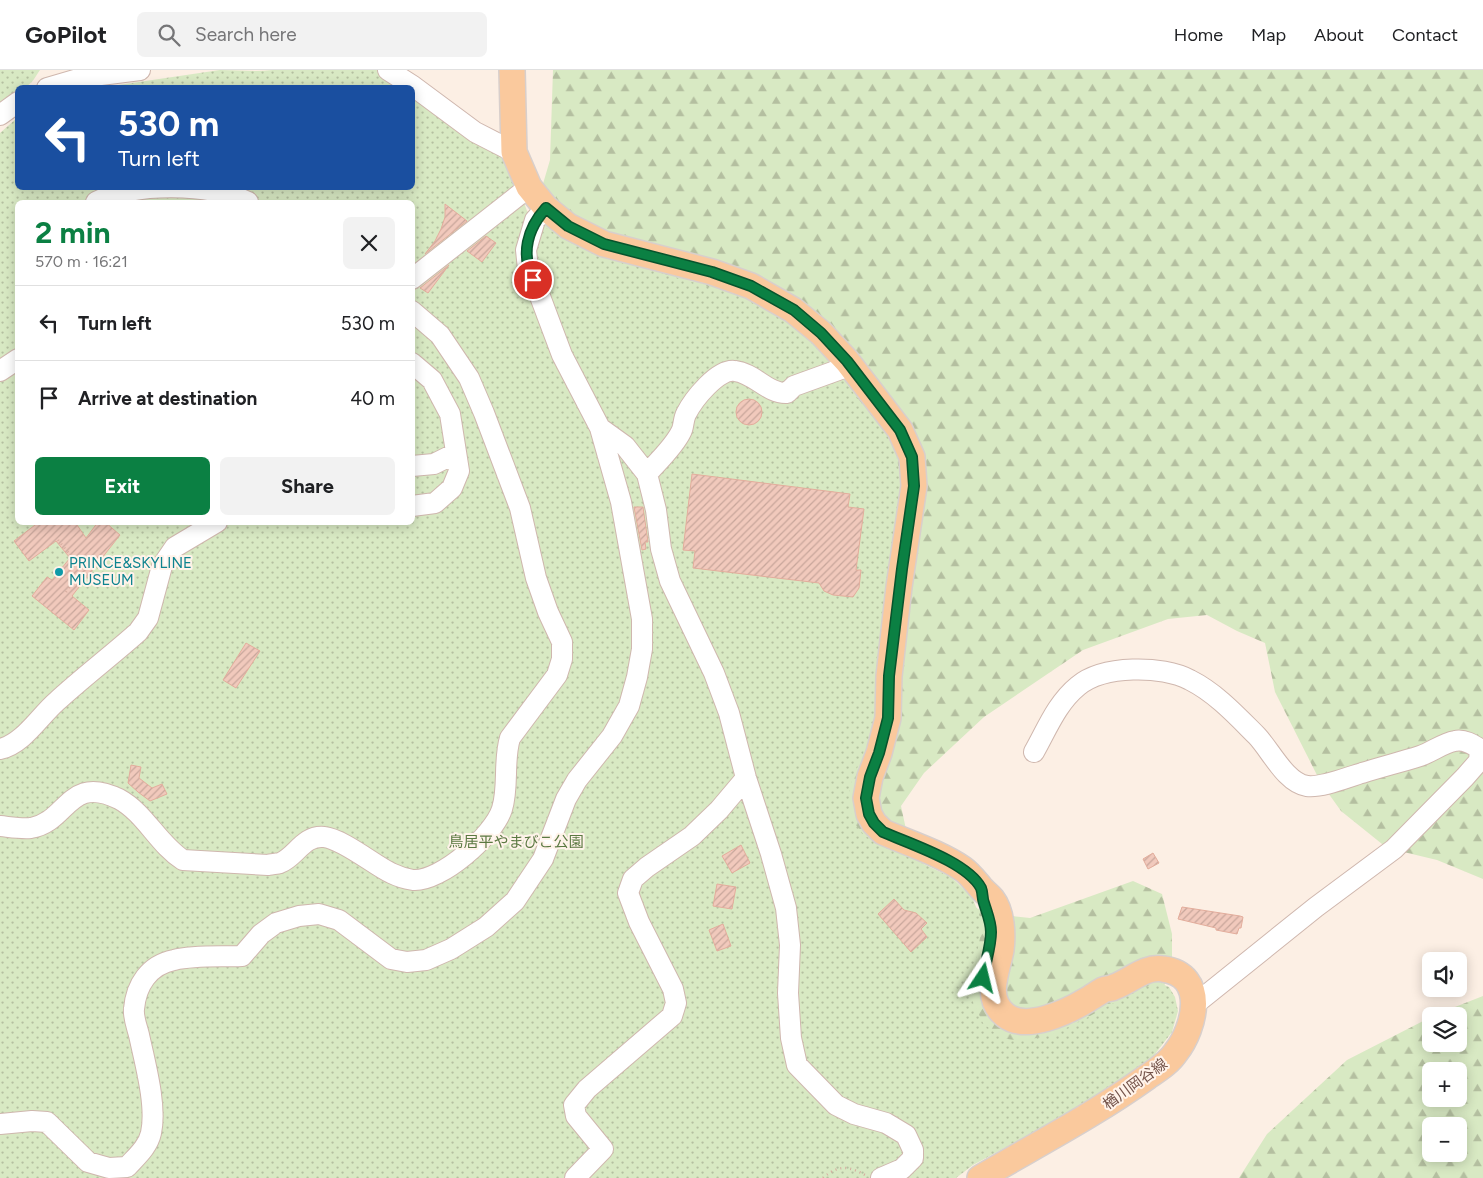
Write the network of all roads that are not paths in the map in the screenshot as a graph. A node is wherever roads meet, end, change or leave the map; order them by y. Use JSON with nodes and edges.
{"nodes":[{"id":1,"x":140,"y":70,"type":"edge"},
{"id":2,"x":388,"y":70,"type":"edge"},
{"id":3,"x":512,"y":70,"type":"edge"},
{"id":4,"x":57,"y":85,"type":"edge"},
{"id":5,"x":411,"y":85,"type":"edge"},
{"id":6,"x":415,"y":87,"type":"edge"},
{"id":7,"x":15,"y":104,"type":"edge"},
{"id":8,"x":0,"y":115,"type":"edge"},
{"id":9,"x":514,"y":152,"type":"junction"},
{"id":10,"x":529,"y":188,"type":"junction"},
{"id":11,"x":138,"y":190,"type":"edge"},
{"id":12,"x":203,"y":190,"type":"edge"},
{"id":13,"x":101,"y":200,"type":"edge"},
{"id":14,"x":242,"y":200,"type":"edge"},
{"id":15,"x":546,"y":208,"type":"junction"},
{"id":16,"x":415,"y":277,"type":"edge"},
{"id":17,"x":415,"y":313,"type":"edge"},
{"id":18,"x":15,"y":361,"type":"edge"},
{"id":19,"x":415,"y":366,"type":"edge"},
{"id":20,"x":841,"y":369,"type":"dead end"},
{"id":21,"x":0,"y":371,"type":"edge"},
{"id":22,"x":600,"y":428,"type":"junction"},
{"id":23,"x":456,"y":453,"type":"junction"},
{"id":24,"x":415,"y":466,"type":"edge"},
{"id":25,"x":647,"y":474,"type":"junction"},
{"id":26,"x":415,"y":506,"type":"edge"},
{"id":27,"x":212,"y":525,"type":"edge"},
{"id":28,"x":0,"y":748,"type":"edge"},
{"id":29,"x":1034,"y":752,"type":"dead end"},
{"id":30,"x":746,"y":778,"type":"junction"},
{"id":31,"x":0,"y":826,"type":"edge"},
{"id":32,"x":1194,"y":1005,"type":"junction"},
{"id":33,"x":0,"y":1124,"type":"edge"},
{"id":34,"x":575,"y":1178,"type":"edge"},
{"id":35,"x":881,"y":1178,"type":"edge"},
{"id":36,"x":980,"y":1178,"type":"edge"}],
"edges":[{"from":1,"to":4,"type":"street"},
{"from":2,"to":5,"type":"street"},
{"from":3,"to":9,"type":"main road"},
{"from":6,"to":9,"type":"street"},
{"from":7,"to":8,"type":"street"},
{"from":9,"to":10,"type":"main road"},
{"from":10,"to":15,"type":"main road"},
{"from":10,"to":16,"type":"street"},
{"from":11,"to":13,"type":"street"},
{"from":12,"to":14,"type":"street"},
{"from":15,"to":22,"type":"street"},
{"from":15,"to":32,"type":"main road"},
{"from":17,"to":31,"type":"street"},
{"from":18,"to":21,"type":"street"},
{"from":19,"to":23,"type":"street"},
{"from":20,"to":25,"type":"street"},
{"from":22,"to":25,"type":"street"},
{"from":22,"to":33,"type":"street"},
{"from":23,"to":24,"type":"street"},
{"from":23,"to":26,"type":"street"},
{"from":25,"to":30,"type":"street"},
{"from":27,"to":28,"type":"street"},
{"from":29,"to":32,"type":"street"},
{"from":30,"to":34,"type":"street"},
{"from":30,"to":35,"type":"street"},
{"from":32,"to":36,"type":"main road","name":"楢川岡谷線"}]}
